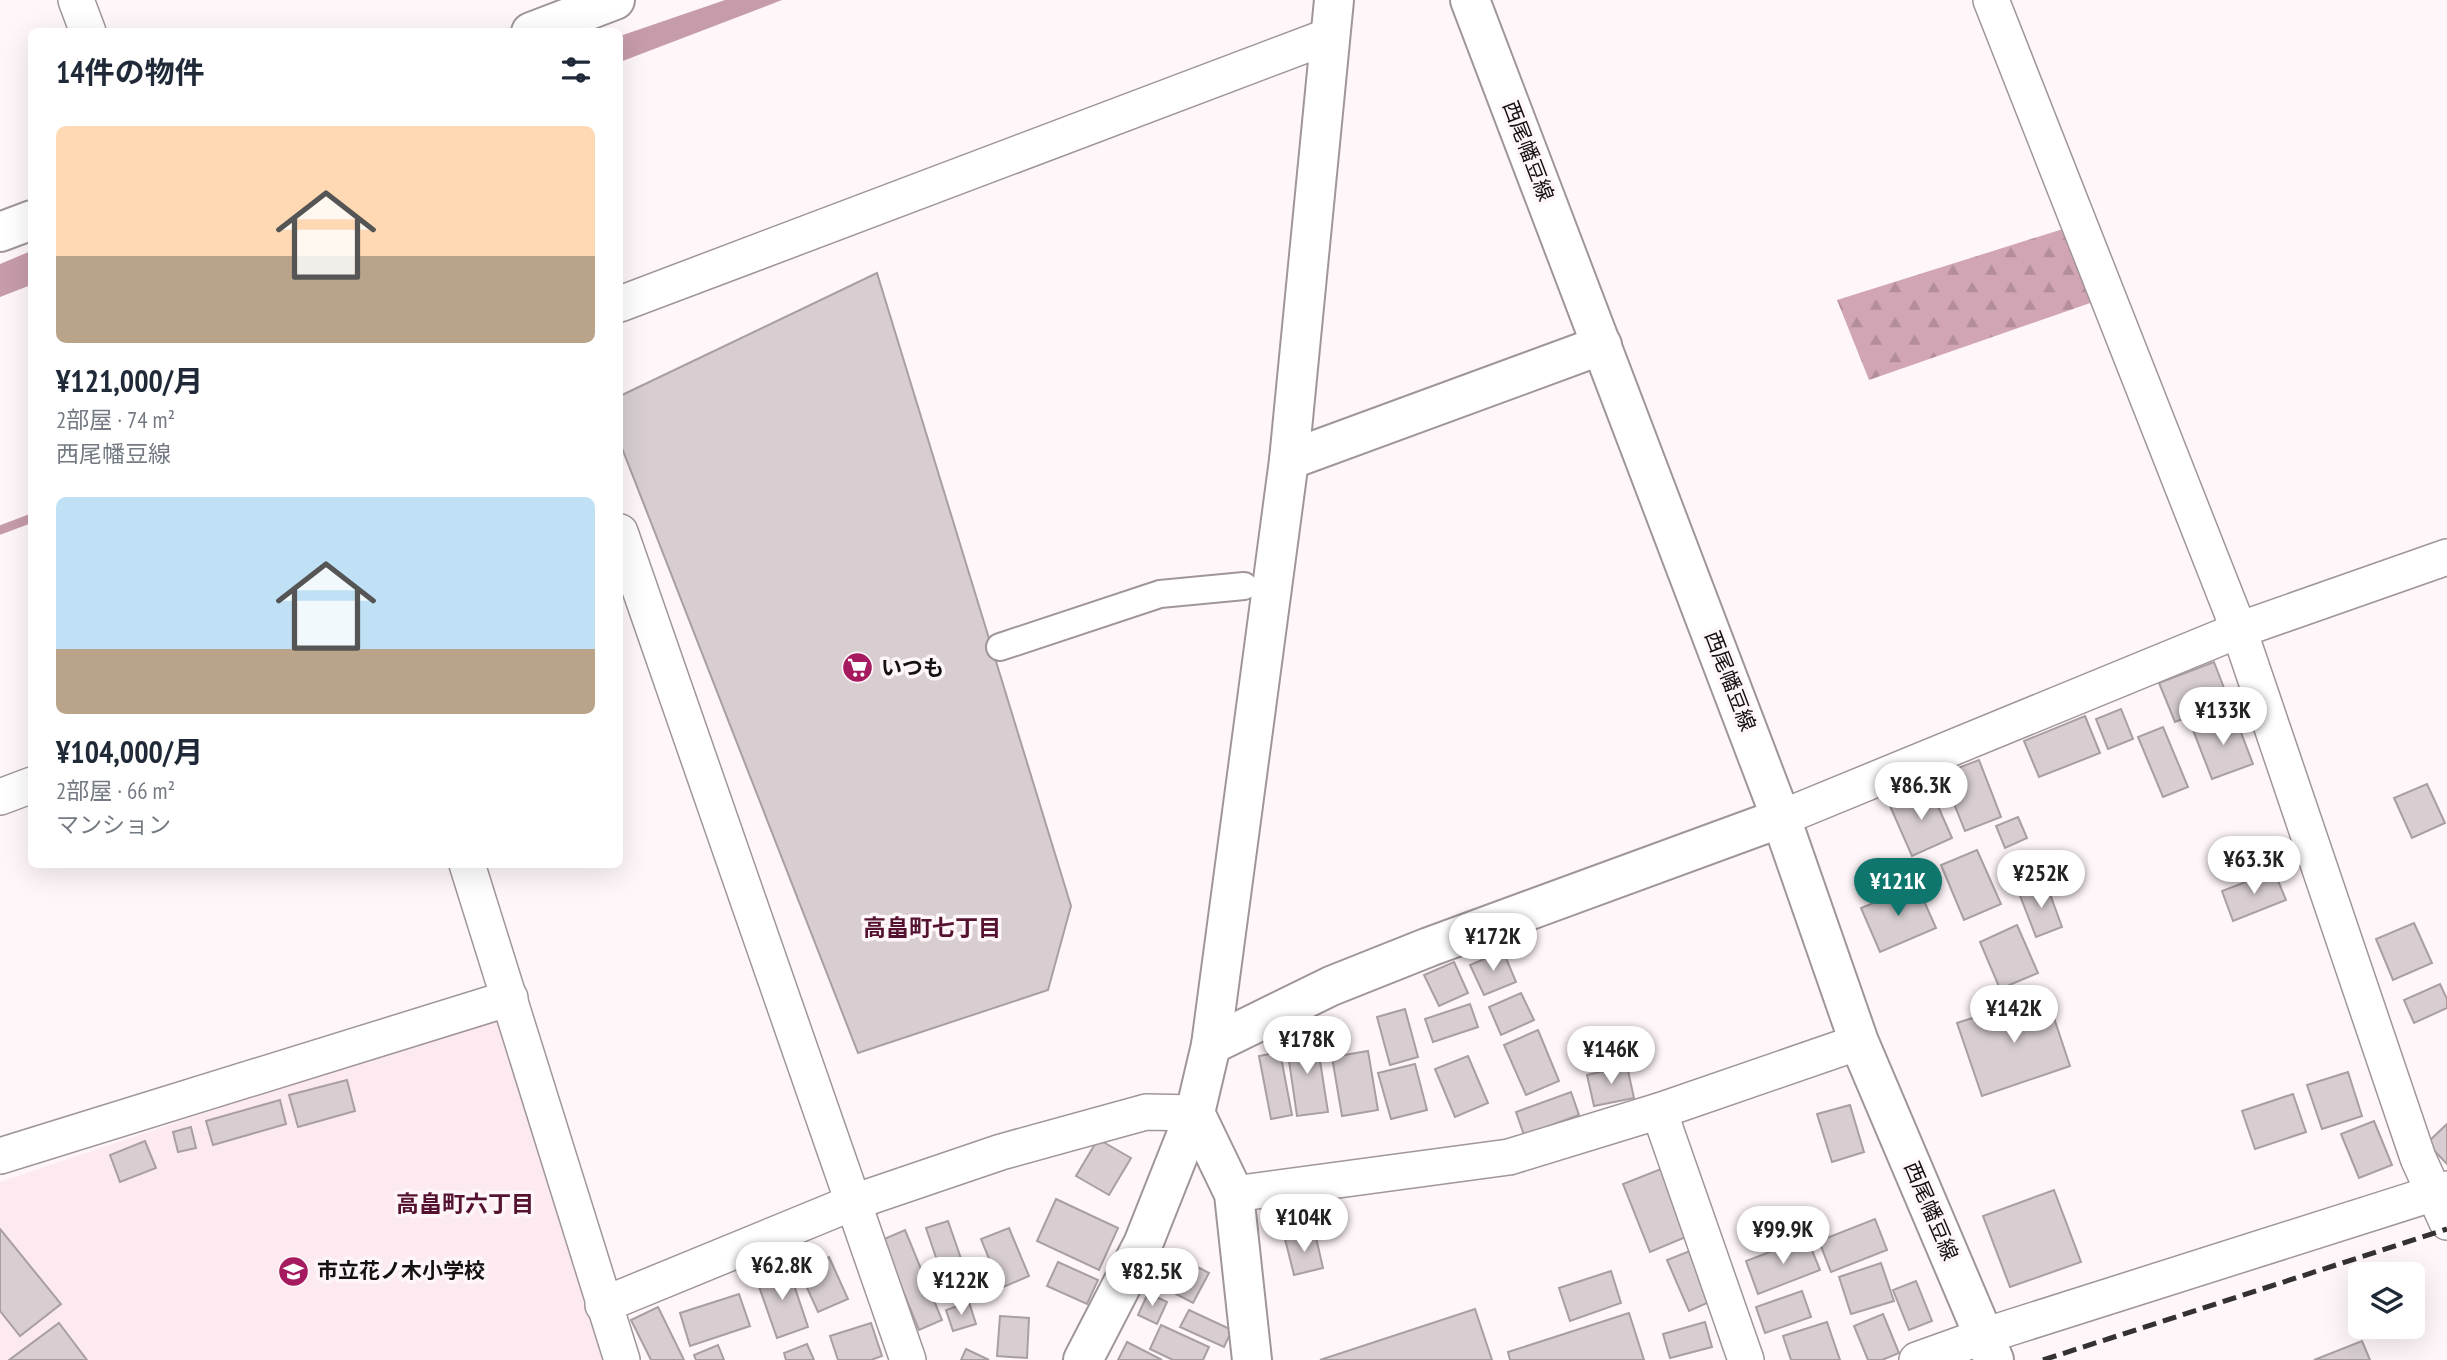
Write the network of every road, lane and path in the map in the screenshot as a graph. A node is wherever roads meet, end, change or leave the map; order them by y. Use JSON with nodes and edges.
{"nodes":[{"id":1,"x":76,"y":0,"type":"edge"},
{"id":2,"x":615,"y":0,"type":"edge"},
{"id":3,"x":1470,"y":0,"type":"edge"},
{"id":4,"x":1991,"y":0,"type":"edge"},
{"id":5,"x":1332,"y":18,"type":"edge"},
{"id":6,"x":86,"y":28,"type":"edge"},
{"id":7,"x":542,"y":28,"type":"edge"},
{"id":8,"x":28,"y":222,"type":"edge"},
{"id":9,"x":0,"y":232,"type":"edge"},
{"id":10,"x":623,"y":303,"type":"edge"},
{"id":11,"x":1602,"y":345,"type":"junction"},
{"id":12,"x":1289,"y":460,"type":"junction"},
{"id":13,"x":623,"y":540,"type":"edge"},
{"id":14,"x":2447,"y":557,"type":"edge"},
{"id":15,"x":1244,"y":586,"type":"dead end"},
{"id":16,"x":2239,"y":630,"type":"junction"},
{"id":17,"x":1000,"y":647,"type":"dead end"},
{"id":18,"x":28,"y":786,"type":"edge"},
{"id":19,"x":0,"y":797,"type":"edge"},
{"id":20,"x":1782,"y":818,"type":"junction"},
{"id":21,"x":468,"y":868,"type":"edge"},
{"id":22,"x":510,"y":998,"type":"junction"},
{"id":23,"x":1859,"y":1042,"type":"junction"},
{"id":24,"x":1211,"y":1045,"type":"junction"},
{"id":25,"x":1659,"y":1111,"type":"junction"},
{"id":26,"x":1195,"y":1113,"type":"junction"},
{"id":27,"x":0,"y":1156,"type":"edge"},
{"id":28,"x":1234,"y":1194,"type":"junction"},
{"id":29,"x":854,"y":1202,"type":"junction"},
{"id":30,"x":2442,"y":1202,"type":"edge"},
{"id":31,"x":603,"y":1304,"type":"junction"},
{"id":32,"x":1989,"y":1348,"type":"edge"},
{"id":33,"x":622,"y":1360,"type":"edge"},
{"id":34,"x":908,"y":1360,"type":"edge"},
{"id":35,"x":1083,"y":1360,"type":"edge"},
{"id":36,"x":1252,"y":1360,"type":"edge"},
{"id":37,"x":1746,"y":1360,"type":"edge"},
{"id":38,"x":1917,"y":1360,"type":"edge"}],
"edges":[{"from":1,"to":6,"type":"street"},
{"from":2,"to":7,"type":"street"},
{"from":3,"to":11,"type":"street","name":"西尾幡豆線"},
{"from":4,"to":16,"type":"street"},
{"from":5,"to":10,"type":"street"},
{"from":5,"to":12,"type":"street"},
{"from":8,"to":9,"type":"street"},
{"from":11,"to":12,"type":"street"},
{"from":11,"to":20,"type":"street","name":"西尾幡豆線"},
{"from":12,"to":24,"type":"street"},
{"from":13,"to":29,"type":"street"},
{"from":14,"to":16,"type":"street"},
{"from":15,"to":17,"type":"street"},
{"from":16,"to":20,"type":"street"},
{"from":16,"to":30,"type":"street"},
{"from":18,"to":19,"type":"street"},
{"from":20,"to":23,"type":"street","name":"西尾幡豆線"},
{"from":20,"to":24,"type":"street"},
{"from":21,"to":22,"type":"street"},
{"from":22,"to":27,"type":"street"},
{"from":22,"to":31,"type":"street"},
{"from":23,"to":25,"type":"street"},
{"from":23,"to":32,"type":"street","name":"西尾幡豆線"},
{"from":24,"to":26,"type":"street"},
{"from":25,"to":28,"type":"street"},
{"from":25,"to":37,"type":"street"},
{"from":26,"to":28,"type":"street"},
{"from":26,"to":29,"type":"street"},
{"from":26,"to":35,"type":"street"},
{"from":28,"to":36,"type":"street"},
{"from":29,"to":31,"type":"street"},
{"from":29,"to":34,"type":"street"},
{"from":30,"to":32,"type":"street"},
{"from":31,"to":33,"type":"street"},
{"from":32,"to":38,"type":"street"}]}
